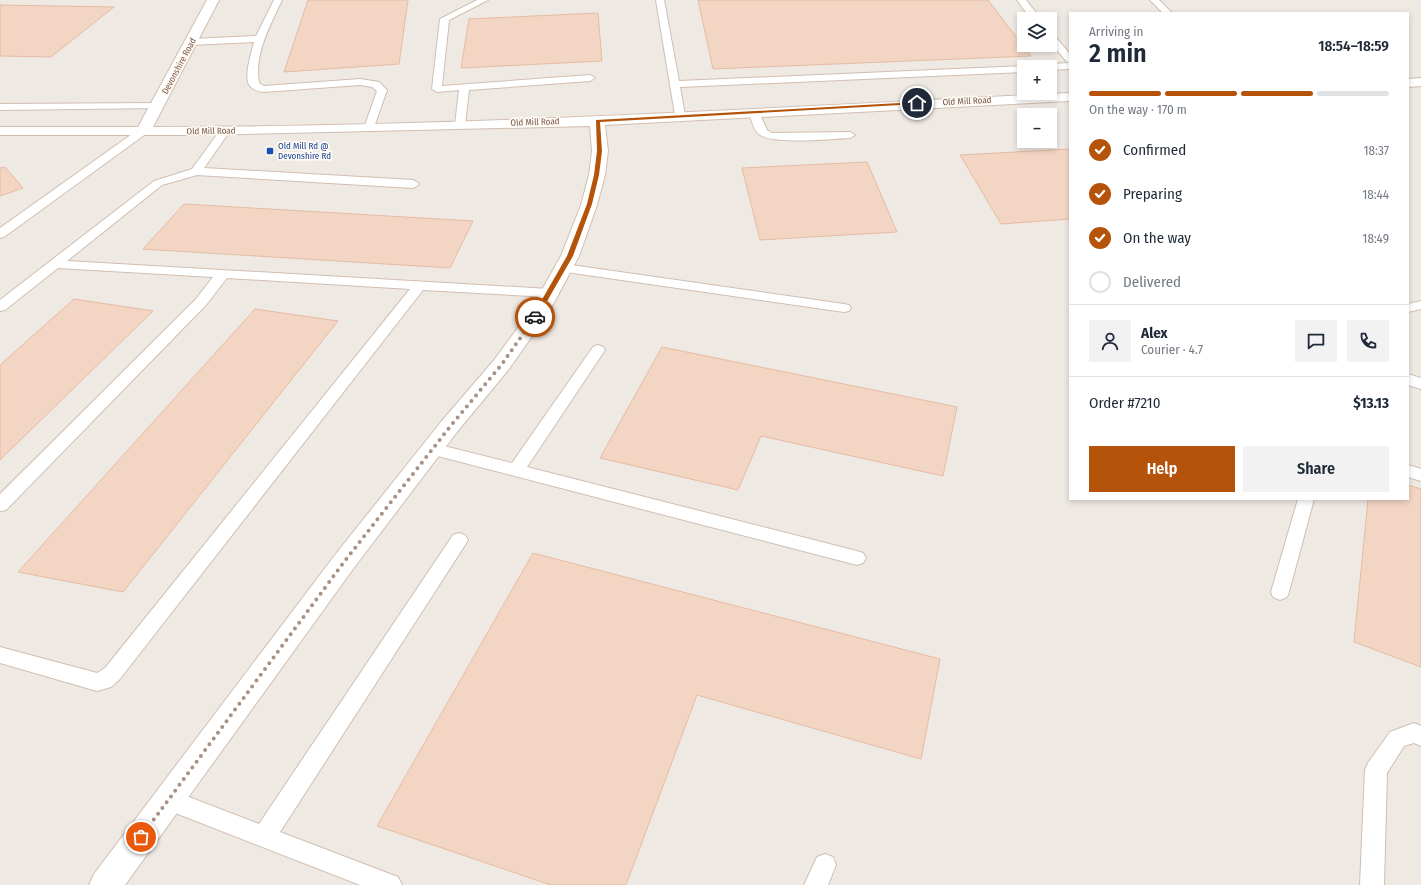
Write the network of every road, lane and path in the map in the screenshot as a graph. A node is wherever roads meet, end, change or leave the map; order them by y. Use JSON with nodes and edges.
{"nodes":[{"id":1,"x":213,"y":0,"type":"edge"},
{"id":2,"x":278,"y":0,"type":"edge"},
{"id":3,"x":484,"y":0,"type":"edge"},
{"id":4,"x":660,"y":0,"type":"edge"},
{"id":5,"x":1021,"y":0,"type":"edge"},
{"id":6,"x":1154,"y":0,"type":"edge"},
{"id":7,"x":1030,"y":12,"type":"edge"},
{"id":8,"x":1167,"y":12,"type":"edge"},
{"id":9,"x":259,"y":39,"type":"junction"},
{"id":10,"x":191,"y":42,"type":"junction"},
{"id":11,"x":1057,"y":44,"type":"edge"},
{"id":12,"x":1069,"y":59,"type":"edge"},
{"id":13,"x":1069,"y":66,"type":"edge"},
{"id":14,"x":1057,"y":67,"type":"edge"},
{"id":15,"x":1017,"y":69,"type":"edge"},
{"id":16,"x":590,"y":78,"type":"dead end"},
{"id":17,"x":1421,"y":82,"type":"edge"},
{"id":18,"x":1409,"y":83,"type":"edge"},
{"id":19,"x":675,"y":84,"type":"junction"},
{"id":20,"x":464,"y":87,"type":"junction"},
{"id":21,"x":1069,"y":97,"type":"edge"},
{"id":22,"x":158,"y":106,"type":"junction"},
{"id":23,"x":0,"y":107,"type":"edge"},
{"id":24,"x":754,"y":112,"type":"junction"},
{"id":25,"x":680,"y":115,"type":"junction"},
{"id":26,"x":597,"y":121,"type":"junction"},
{"id":27,"x":460,"y":125,"type":"junction"},
{"id":28,"x":369,"y":128,"type":"junction"},
{"id":29,"x":0,"y":131,"type":"edge"},
{"id":30,"x":143,"y":131,"type":"junction"},
{"id":31,"x":225,"y":131,"type":"junction"},
{"id":32,"x":850,"y":135,"type":"dead end"},
{"id":33,"x":196,"y":171,"type":"junction"},
{"id":34,"x":413,"y":184,"type":"dead end"},
{"id":35,"x":0,"y":234,"type":"edge"},
{"id":36,"x":54,"y":264,"type":"junction"},
{"id":37,"x":564,"y":268,"type":"junction"},
{"id":38,"x":222,"y":274,"type":"junction"},
{"id":39,"x":420,"y":286,"type":"junction"},
{"id":40,"x":549,"y":293,"type":"junction"},
{"id":41,"x":1421,"y":305,"type":"edge"},
{"id":42,"x":0,"y":307,"type":"edge"},
{"id":43,"x":844,"y":308,"type":"dead end"},
{"id":44,"x":1409,"y":308,"type":"edge"},
{"id":45,"x":598,"y":350,"type":"dead end"},
{"id":46,"x":1409,"y":379,"type":"edge"},
{"id":47,"x":1421,"y":384,"type":"edge"},
{"id":48,"x":432,"y":449,"type":"junction"},
{"id":49,"x":516,"y":470,"type":"junction"},
{"id":50,"x":1409,"y":471,"type":"edge"},
{"id":51,"x":1421,"y":475,"type":"edge"},
{"id":52,"x":1306,"y":500,"type":"edge"},
{"id":53,"x":0,"y":505,"type":"edge"},
{"id":54,"x":459,"y":540,"type":"dead end"},
{"id":55,"x":857,"y":558,"type":"dead end"},
{"id":56,"x":1280,"y":592,"type":"dead end"},
{"id":57,"x":0,"y":655,"type":"edge"},
{"id":58,"x":1421,"y":736,"type":"edge"},
{"id":59,"x":168,"y":800,"type":"junction"},
{"id":60,"x":263,"y":837,"type":"junction"},
{"id":61,"x":105,"y":885,"type":"edge"},
{"id":62,"x":390,"y":885,"type":"edge"},
{"id":63,"x":1372,"y":885,"type":"edge"}],
"edges":[{"from":1,"to":10,"type":"street","name":"Devonshire Road"},
{"from":2,"to":9,"type":"lane"},
{"from":3,"to":20,"type":"lane"},
{"from":4,"to":19,"type":"lane"},
{"from":5,"to":7,"type":"lane"},
{"from":6,"to":8,"type":"lane"},
{"from":9,"to":10,"type":"lane"},
{"from":9,"to":28,"type":"lane"},
{"from":10,"to":22,"type":"street","name":"Devonshire Road"},
{"from":11,"to":12,"type":"lane"},
{"from":13,"to":14,"type":"lane"},
{"from":15,"to":19,"type":"lane"},
{"from":16,"to":20,"type":"lane"},
{"from":17,"to":18,"type":"street"},
{"from":19,"to":25,"type":"lane"},
{"from":20,"to":27,"type":"lane"},
{"from":21,"to":24,"type":"street","name":"Old Mill Road"},
{"from":22,"to":23,"type":"lane"},
{"from":22,"to":30,"type":"street","name":"Devonshire Road"},
{"from":24,"to":25,"type":"street","name":"Old Mill Road"},
{"from":24,"to":32,"type":"lane"},
{"from":25,"to":26,"type":"street","name":"Old Mill Road"},
{"from":26,"to":27,"type":"street","name":"Old Mill Road"},
{"from":26,"to":37,"type":"street"},
{"from":27,"to":28,"type":"street","name":"Old Mill Road"},
{"from":28,"to":31,"type":"street","name":"Old Mill Road"},
{"from":29,"to":30,"type":"street","name":"Old Mill Road"},
{"from":30,"to":31,"type":"street","name":"Old Mill Road"},
{"from":30,"to":35,"type":"lane"},
{"from":31,"to":33,"type":"lane"},
{"from":33,"to":34,"type":"lane"},
{"from":33,"to":36,"type":"lane"},
{"from":36,"to":38,"type":"lane"},
{"from":36,"to":42,"type":"lane"},
{"from":37,"to":40,"type":"street"},
{"from":37,"to":43,"type":"lane"},
{"from":38,"to":39,"type":"lane"},
{"from":38,"to":53,"type":"lane"},
{"from":39,"to":40,"type":"lane"},
{"from":39,"to":57,"type":"lane"},
{"from":40,"to":48,"type":"street"},
{"from":41,"to":44,"type":"lane"},
{"from":45,"to":49,"type":"lane"},
{"from":46,"to":47,"type":"lane"},
{"from":48,"to":49,"type":"lane"},
{"from":48,"to":59,"type":"street"},
{"from":49,"to":55,"type":"lane"},
{"from":50,"to":51,"type":"lane"},
{"from":52,"to":56,"type":"lane"},
{"from":54,"to":60,"type":"lane"},
{"from":58,"to":63,"type":"lane"},
{"from":59,"to":60,"type":"lane"},
{"from":59,"to":61,"type":"street"},
{"from":60,"to":62,"type":"lane"}]}
